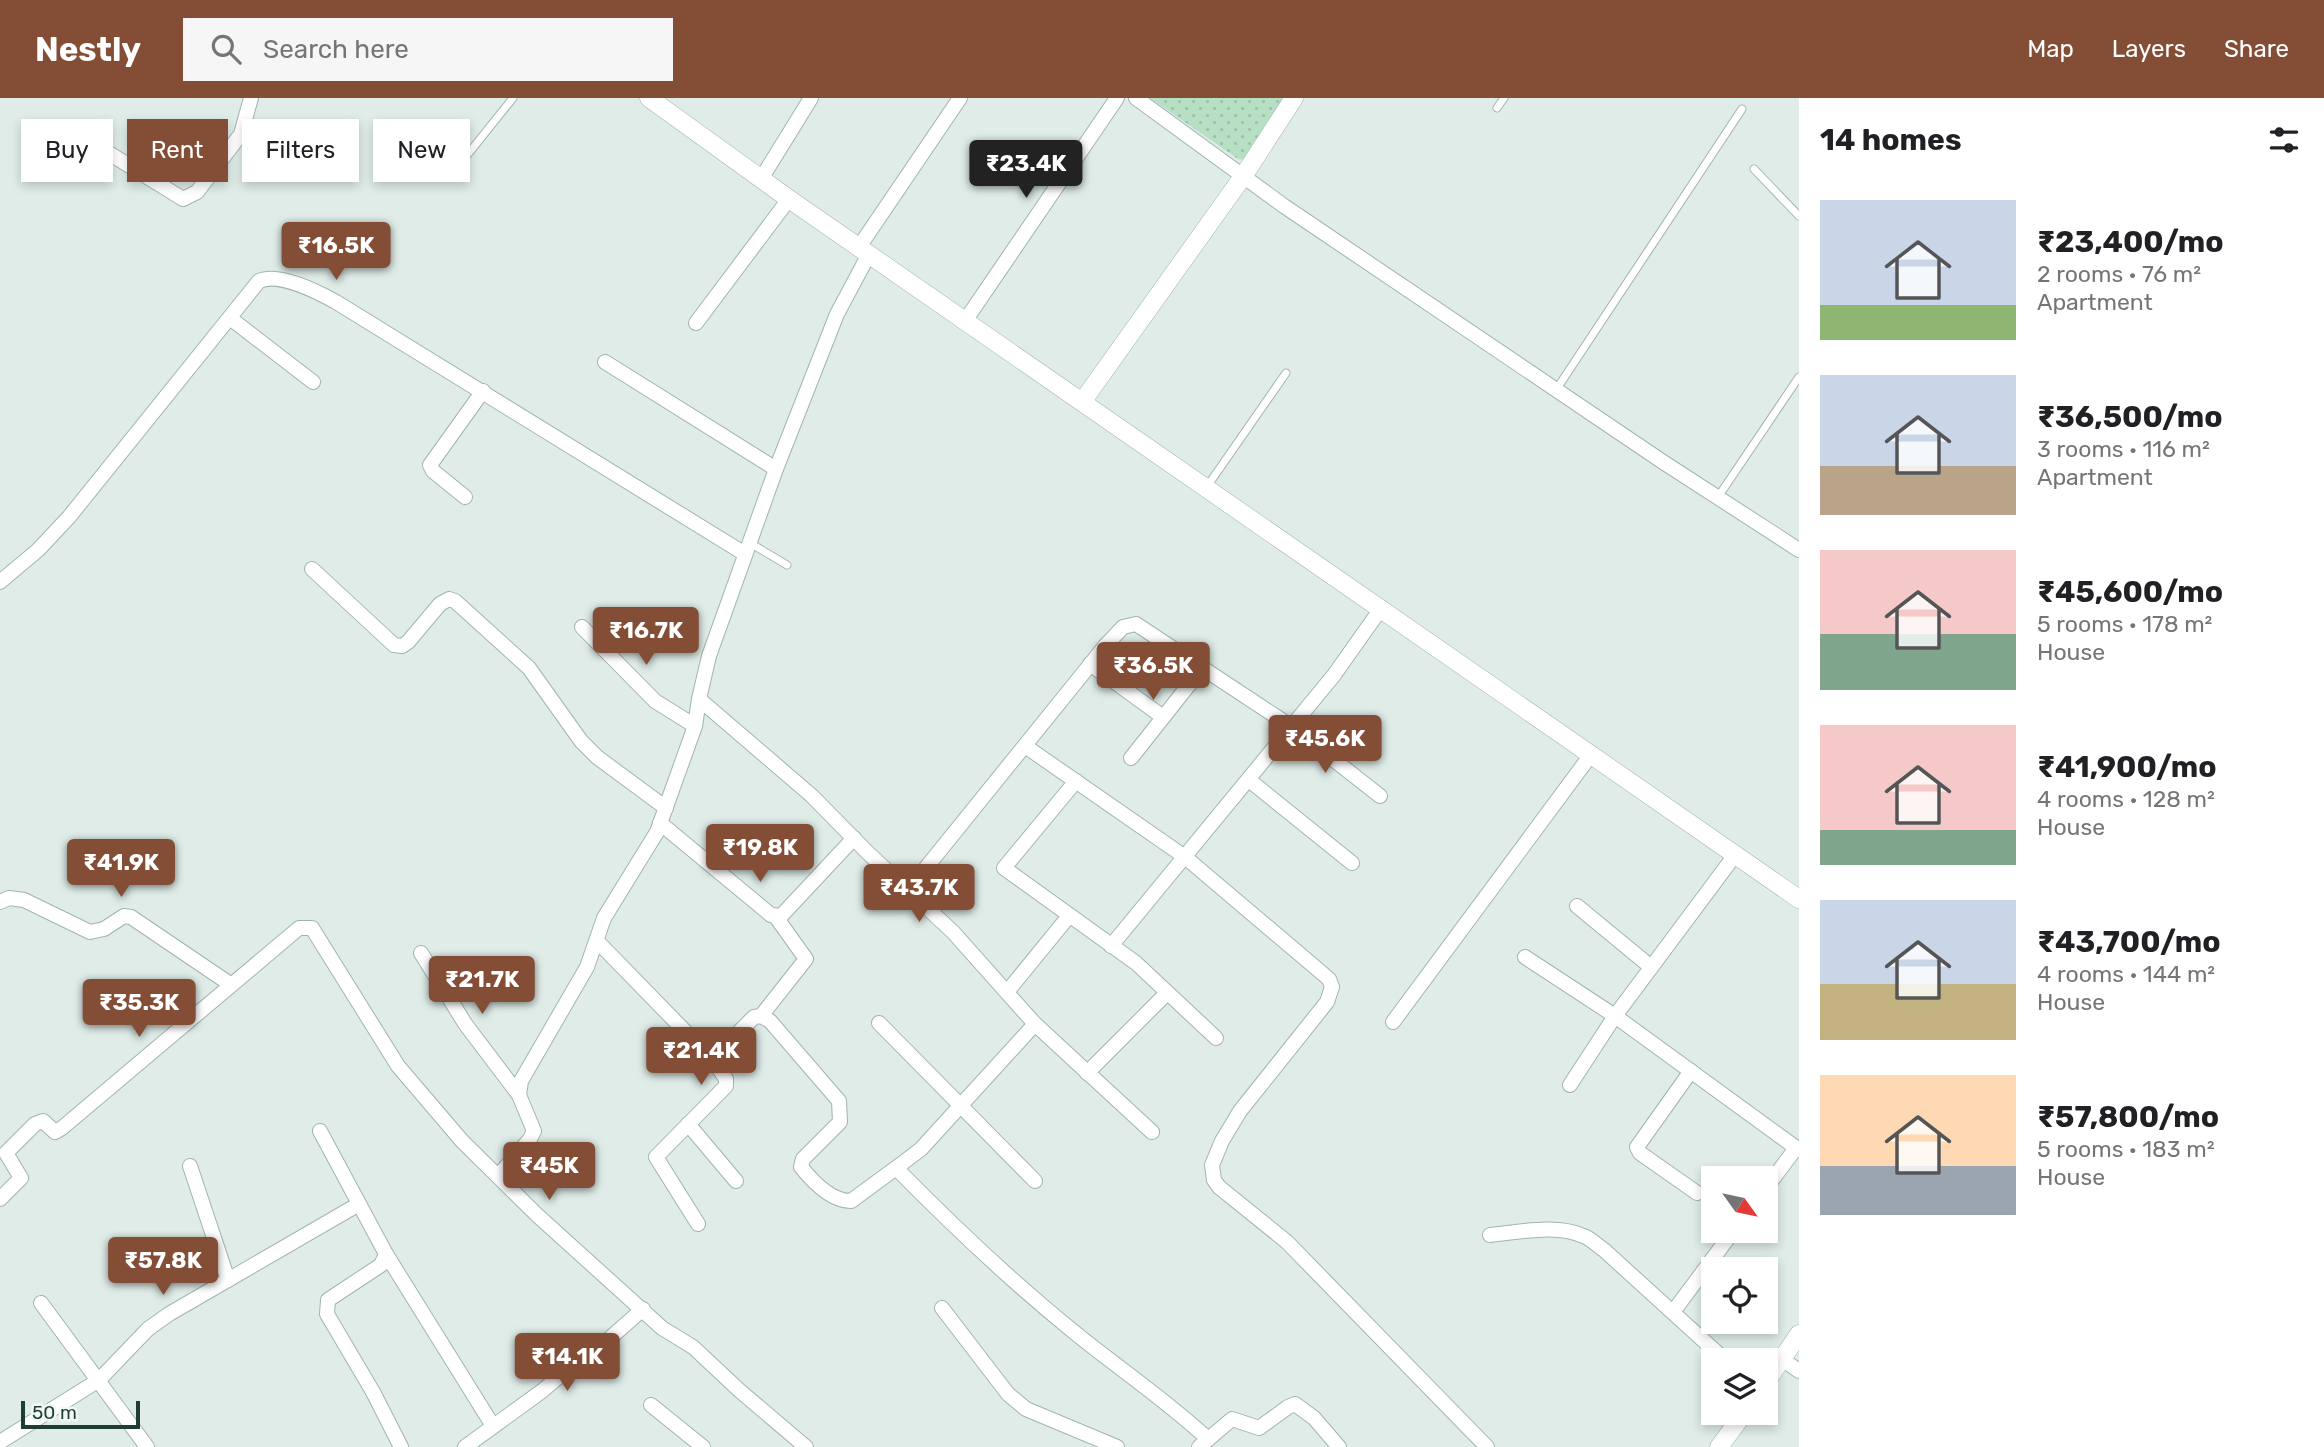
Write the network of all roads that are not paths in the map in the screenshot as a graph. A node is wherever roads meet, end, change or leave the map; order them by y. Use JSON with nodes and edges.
{"nodes":[{"id":1,"x":251,"y":98,"type":"edge"},
{"id":2,"x":513,"y":98,"type":"edge"},
{"id":3,"x":649,"y":98,"type":"edge"},
{"id":4,"x":811,"y":98,"type":"edge"},
{"id":5,"x":960,"y":98,"type":"edge"},
{"id":6,"x":1117,"y":98,"type":"edge"},
{"id":7,"x":1136,"y":98,"type":"edge"},
{"id":8,"x":1294,"y":98,"type":"edge"},
{"id":9,"x":1504,"y":98,"type":"edge"},
{"id":10,"x":1497,"y":108,"type":"dead end"},
{"id":11,"x":1742,"y":109,"type":"dead end"},
{"id":12,"x":470,"y":152,"type":"edge"},
{"id":13,"x":113,"y":156,"type":"edge"},
{"id":14,"x":1754,"y":169,"type":"dead end"},
{"id":15,"x":1244,"y":175,"type":"junction"},
{"id":16,"x":761,"y":179,"type":"junction"},
{"id":17,"x":789,"y":199,"type":"junction"},
{"id":18,"x":1799,"y":216,"type":"edge"},
{"id":19,"x":864,"y":251,"type":"junction"},
{"id":20,"x":230,"y":318,"type":"junction"},
{"id":21,"x":965,"y":321,"type":"junction"},
{"id":22,"x":696,"y":323,"type":"dead end"},
{"id":23,"x":605,"y":362,"type":"dead end"},
{"id":24,"x":1286,"y":373,"type":"dead end"},
{"id":25,"x":1799,"y":377,"type":"edge"},
{"id":26,"x":313,"y":382,"type":"dead end"},
{"id":27,"x":1556,"y":390,"type":"junction"},
{"id":28,"x":483,"y":391,"type":"junction"},
{"id":29,"x":1082,"y":402,"type":"junction"},
{"id":30,"x":776,"y":469,"type":"junction"},
{"id":31,"x":1206,"y":488,"type":"junction"},
{"id":32,"x":465,"y":497,"type":"dead end"},
{"id":33,"x":1718,"y":497,"type":"junction"},
{"id":34,"x":747,"y":548,"type":"junction"},
{"id":35,"x":1799,"y":551,"type":"edge"},
{"id":36,"x":787,"y":565,"type":"dead end"},
{"id":37,"x":312,"y":569,"type":"dead end"},
{"id":38,"x":0,"y":582,"type":"edge"},
{"id":39,"x":1380,"y":610,"type":"junction"},
{"id":40,"x":582,"y":627,"type":"dead end"},
{"id":41,"x":1090,"y":664,"type":"junction"},
{"id":42,"x":1203,"y":667,"type":"junction"},
{"id":43,"x":698,"y":699,"type":"junction"},
{"id":44,"x":1163,"y":717,"type":"junction"},
{"id":45,"x":695,"y":726,"type":"junction"},
{"id":46,"x":1292,"y":727,"type":"junction"},
{"id":47,"x":1026,"y":746,"type":"junction"},
{"id":48,"x":1590,"y":756,"type":"junction"},
{"id":49,"x":1131,"y":758,"type":"dead end"},
{"id":50,"x":1250,"y":779,"type":"junction"},
{"id":51,"x":1076,"y":781,"type":"junction"},
{"id":52,"x":1380,"y":796,"type":"dead end"},
{"id":53,"x":666,"y":808,"type":"junction"},
{"id":54,"x":660,"y":823,"type":"junction"},
{"id":55,"x":854,"y":838,"type":"junction"},
{"id":56,"x":1735,"y":855,"type":"junction"},
{"id":57,"x":1185,"y":857,"type":"junction"},
{"id":58,"x":1352,"y":863,"type":"dead end"},
{"id":59,"x":908,"y":890,"type":"junction"},
{"id":60,"x":1799,"y":899,"type":"edge"},
{"id":61,"x":0,"y":902,"type":"edge"},
{"id":62,"x":1577,"y":906,"type":"dead end"},
{"id":63,"x":1069,"y":916,"type":"junction"},
{"id":64,"x":776,"y":917,"type":"junction"},
{"id":65,"x":597,"y":941,"type":"junction"},
{"id":66,"x":1111,"y":946,"type":"junction"},
{"id":67,"x":421,"y":953,"type":"dead end"},
{"id":68,"x":1525,"y":957,"type":"dead end"},
{"id":69,"x":1651,"y":967,"type":"junction"},
{"id":70,"x":230,"y":984,"type":"junction"},
{"id":71,"x":1007,"y":992,"type":"junction"},
{"id":72,"x":1167,"y":993,"type":"junction"},
{"id":73,"x":761,"y":1016,"type":"junction"},
{"id":74,"x":1615,"y":1016,"type":"junction"},
{"id":75,"x":1393,"y":1022,"type":"dead end"},
{"id":76,"x":879,"y":1023,"type":"dead end"},
{"id":77,"x":1035,"y":1024,"type":"junction"},
{"id":78,"x":1216,"y":1038,"type":"dead end"},
{"id":79,"x":712,"y":1059,"type":"junction"},
{"id":80,"x":1692,"y":1071,"type":"junction"},
{"id":81,"x":1087,"y":1073,"type":"junction"},
{"id":82,"x":1570,"y":1085,"type":"dead end"},
{"id":83,"x":519,"y":1095,"type":"junction"},
{"id":84,"x":961,"y":1106,"type":"junction"},
{"id":85,"x":688,"y":1124,"type":"junction"},
{"id":86,"x":320,"y":1130,"type":"dead end"},
{"id":87,"x":1153,"y":1132,"type":"dead end"},
{"id":88,"x":1798,"y":1149,"type":"edge"},
{"id":89,"x":190,"y":1166,"type":"dead end"},
{"id":90,"x":896,"y":1168,"type":"junction"},
{"id":91,"x":1778,"y":1173,"type":"edge"},
{"id":92,"x":498,"y":1176,"type":"junction"},
{"id":93,"x":736,"y":1181,"type":"dead end"},
{"id":94,"x":1035,"y":1181,"type":"dead end"},
{"id":95,"x":1697,"y":1193,"type":"dead end"},
{"id":96,"x":0,"y":1199,"type":"edge"},
{"id":97,"x":359,"y":1204,"type":"junction"},
{"id":98,"x":698,"y":1224,"type":"dead end"},
{"id":99,"x":1490,"y":1235,"type":"dead end"},
{"id":100,"x":1724,"y":1243,"type":"edge"},
{"id":101,"x":386,"y":1254,"type":"junction"},
{"id":102,"x":228,"y":1280,"type":"junction"},
{"id":103,"x":41,"y":1303,"type":"dead end"},
{"id":104,"x":942,"y":1308,"type":"dead end"},
{"id":105,"x":643,"y":1309,"type":"junction"},
{"id":106,"x":1673,"y":1312,"type":"junction"},
{"id":107,"x":1799,"y":1334,"type":"edge"},
{"id":108,"x":1712,"y":1348,"type":"edge"},
{"id":109,"x":1782,"y":1359,"type":"junction"},
{"id":110,"x":1778,"y":1365,"type":"edge"},
{"id":111,"x":1799,"y":1371,"type":"edge"},
{"id":112,"x":99,"y":1380,"type":"junction"},
{"id":113,"x":651,"y":1405,"type":"dead end"},
{"id":114,"x":1736,"y":1425,"type":"edge"},
{"id":115,"x":487,"y":1436,"type":"edge"},
{"id":116,"x":0,"y":1442,"type":"edge"},
{"id":117,"x":1203,"y":1443,"type":"edge"},
{"id":118,"x":147,"y":1447,"type":"edge"},
{"id":119,"x":401,"y":1447,"type":"edge"},
{"id":120,"x":465,"y":1447,"type":"edge"},
{"id":121,"x":703,"y":1447,"type":"edge"},
{"id":122,"x":806,"y":1447,"type":"edge"},
{"id":123,"x":1117,"y":1447,"type":"edge"},
{"id":124,"x":1339,"y":1447,"type":"edge"},
{"id":125,"x":1488,"y":1447,"type":"edge"},
{"id":126,"x":1720,"y":1447,"type":"edge"}],
"edges":[{"from":1,"to":13,"type":"street"},
{"from":2,"to":12,"type":"lane"},
{"from":3,"to":16,"type":"street"},
{"from":4,"to":16,"type":"street"},
{"from":5,"to":19,"type":"street"},
{"from":6,"to":21,"type":"street"},
{"from":7,"to":15,"type":"street"},
{"from":8,"to":15,"type":"street"},
{"from":9,"to":10,"type":"lane"},
{"from":11,"to":27,"type":"lane"},
{"from":14,"to":18,"type":"lane"},
{"from":15,"to":27,"type":"street"},
{"from":15,"to":29,"type":"street"},
{"from":16,"to":17,"type":"street"},
{"from":17,"to":19,"type":"street"},
{"from":17,"to":22,"type":"street"},
{"from":19,"to":21,"type":"street"},
{"from":19,"to":30,"type":"street"},
{"from":20,"to":26,"type":"street"},
{"from":20,"to":28,"type":"street"},
{"from":20,"to":38,"type":"street"},
{"from":21,"to":29,"type":"street"},
{"from":23,"to":30,"type":"street"},
{"from":24,"to":31,"type":"lane"},
{"from":25,"to":33,"type":"lane"},
{"from":27,"to":33,"type":"street"},
{"from":28,"to":32,"type":"street"},
{"from":28,"to":34,"type":"street"},
{"from":29,"to":31,"type":"street"},
{"from":30,"to":34,"type":"street"},
{"from":31,"to":39,"type":"street"},
{"from":33,"to":35,"type":"street"},
{"from":34,"to":36,"type":"lane"},
{"from":34,"to":43,"type":"street"},
{"from":37,"to":53,"type":"street"},
{"from":39,"to":46,"type":"street"},
{"from":39,"to":48,"type":"street"},
{"from":40,"to":45,"type":"street"},
{"from":41,"to":42,"type":"street"},
{"from":41,"to":44,"type":"street"},
{"from":41,"to":47,"type":"street"},
{"from":42,"to":44,"type":"street"},
{"from":42,"to":46,"type":"street"},
{"from":43,"to":45,"type":"street"},
{"from":43,"to":55,"type":"street"},
{"from":44,"to":49,"type":"street"},
{"from":45,"to":53,"type":"street"},
{"from":46,"to":50,"type":"street"},
{"from":46,"to":52,"type":"street"},
{"from":47,"to":51,"type":"street"},
{"from":47,"to":59,"type":"street"},
{"from":48,"to":56,"type":"street"},
{"from":48,"to":75,"type":"street"},
{"from":50,"to":57,"type":"street"},
{"from":50,"to":58,"type":"street"},
{"from":51,"to":57,"type":"street"},
{"from":51,"to":63,"type":"street"},
{"from":53,"to":54,"type":"street"},
{"from":54,"to":64,"type":"street"},
{"from":54,"to":65,"type":"street"},
{"from":55,"to":59,"type":"street"},
{"from":55,"to":64,"type":"street"},
{"from":56,"to":60,"type":"street"},
{"from":56,"to":69,"type":"street"},
{"from":57,"to":66,"type":"street"},
{"from":57,"to":125,"type":"street"},
{"from":59,"to":71,"type":"street"},
{"from":61,"to":70,"type":"street"},
{"from":62,"to":69,"type":"street"},
{"from":63,"to":66,"type":"street"},
{"from":63,"to":71,"type":"street"},
{"from":64,"to":73,"type":"street"},
{"from":65,"to":79,"type":"street"},
{"from":65,"to":83,"type":"street"},
{"from":66,"to":72,"type":"street"},
{"from":67,"to":83,"type":"street"},
{"from":68,"to":74,"type":"street"},
{"from":69,"to":74,"type":"street"},
{"from":70,"to":92,"type":"street"},
{"from":70,"to":96,"type":"street"},
{"from":71,"to":77,"type":"street"},
{"from":72,"to":78,"type":"street"},
{"from":72,"to":81,"type":"street"},
{"from":73,"to":79,"type":"street"},
{"from":73,"to":90,"type":"street"},
{"from":74,"to":80,"type":"street"},
{"from":74,"to":82,"type":"street"},
{"from":76,"to":84,"type":"street"},
{"from":77,"to":81,"type":"street"},
{"from":77,"to":84,"type":"street"},
{"from":79,"to":85,"type":"street"},
{"from":80,"to":88,"type":"street"},
{"from":80,"to":95,"type":"street"},
{"from":81,"to":87,"type":"street"},
{"from":83,"to":92,"type":"street"},
{"from":84,"to":90,"type":"street"},
{"from":84,"to":94,"type":"street"},
{"from":85,"to":93,"type":"street"},
{"from":85,"to":98,"type":"street"},
{"from":86,"to":97,"type":"street"},
{"from":88,"to":91,"type":"street"},
{"from":89,"to":102,"type":"street"},
{"from":90,"to":117,"type":"street"},
{"from":92,"to":105,"type":"street"},
{"from":97,"to":101,"type":"street"},
{"from":97,"to":102,"type":"street"},
{"from":99,"to":106,"type":"street"},
{"from":100,"to":106,"type":"street"},
{"from":101,"to":115,"type":"street"},
{"from":101,"to":119,"type":"street"},
{"from":102,"to":112,"type":"street"},
{"from":103,"to":112,"type":"street"},
{"from":104,"to":123,"type":"street"},
{"from":105,"to":115,"type":"street"},
{"from":105,"to":122,"type":"street"},
{"from":106,"to":108,"type":"street"},
{"from":107,"to":109,"type":"street"},
{"from":109,"to":110,"type":"street"},
{"from":109,"to":111,"type":"street"},
{"from":112,"to":116,"type":"street"},
{"from":112,"to":118,"type":"street"},
{"from":113,"to":121,"type":"street"},
{"from":114,"to":126,"type":"street"},
{"from":115,"to":120,"type":"street"},
{"from":117,"to":124,"type":"street"}]}
